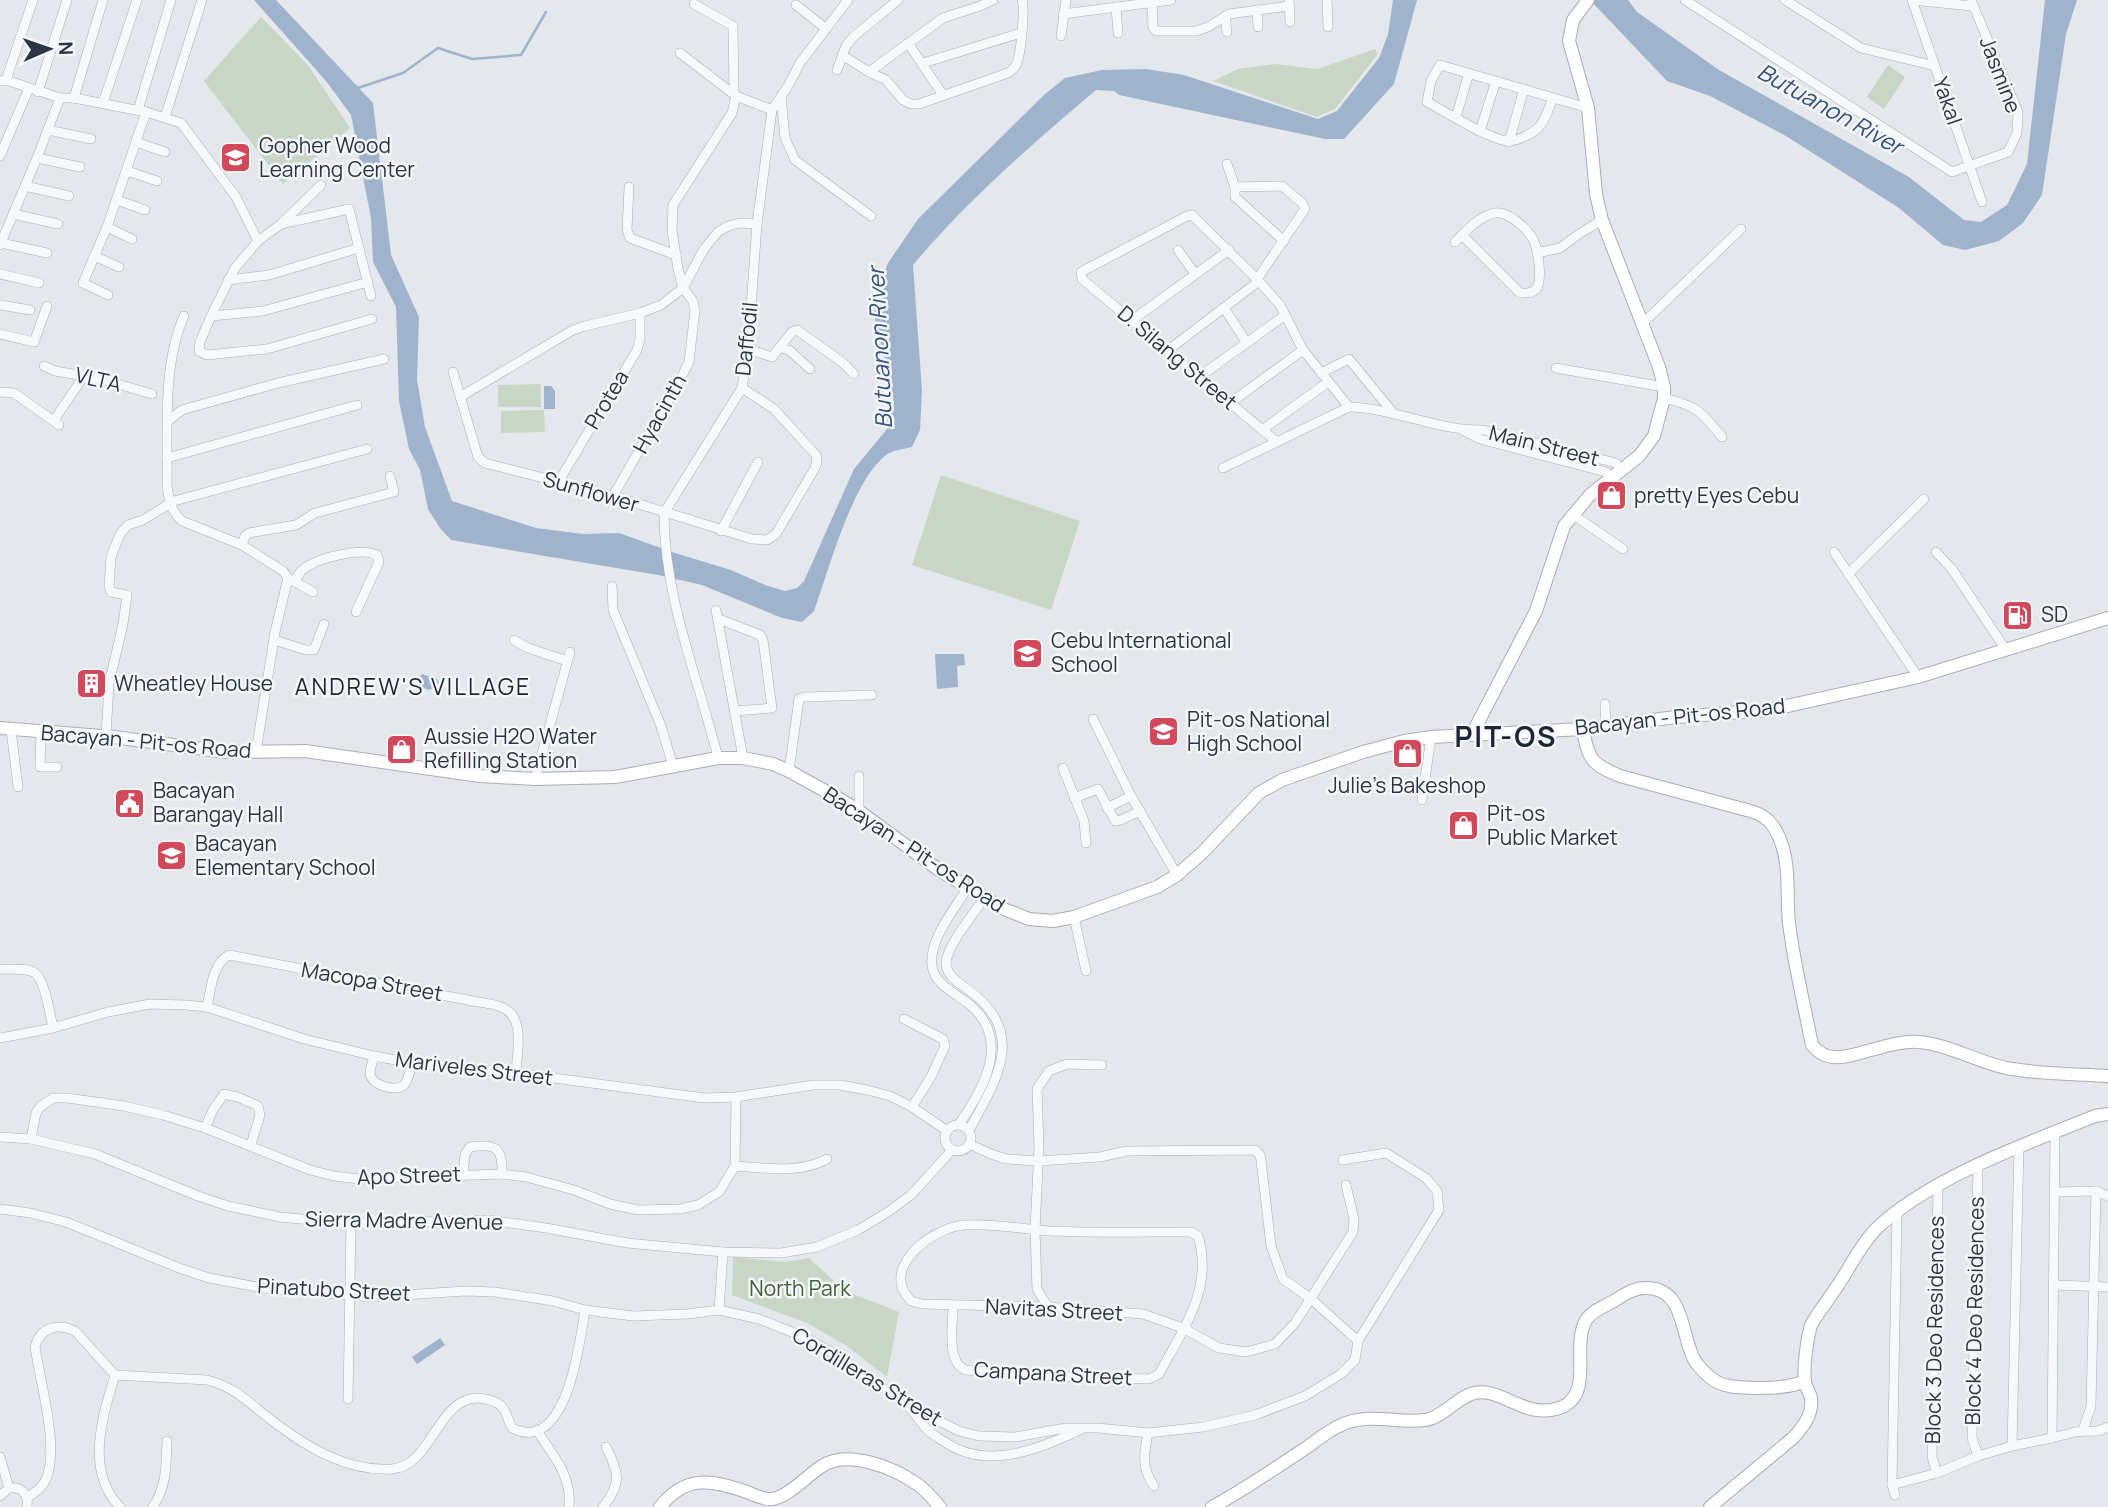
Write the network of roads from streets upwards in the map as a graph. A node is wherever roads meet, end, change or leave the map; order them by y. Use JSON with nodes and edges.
{"nodes":[{"id":1,"x":33,"y":0,"type":"edge"},
{"id":2,"x":67,"y":0,"type":"edge"},
{"id":3,"x":103,"y":0,"type":"edge"},
{"id":4,"x":137,"y":0,"type":"edge"},
{"id":5,"x":171,"y":0,"type":"edge"},
{"id":6,"x":848,"y":0,"type":"edge"},
{"id":7,"x":898,"y":0,"type":"edge"},
{"id":8,"x":993,"y":0,"type":"edge"},
{"id":9,"x":1022,"y":0,"type":"edge"},
{"id":10,"x":1066,"y":0,"type":"edge"},
{"id":11,"x":1171,"y":0,"type":"edge"},
{"id":12,"x":1327,"y":0,"type":"edge"},
{"id":13,"x":1588,"y":0,"type":"edge"},
{"id":14,"x":1685,"y":0,"type":"edge"},
{"id":15,"x":1786,"y":0,"type":"edge"},
{"id":16,"x":1912,"y":0,"type":"edge"},
{"id":17,"x":206,"y":2,"type":"edge"},
{"id":18,"x":1152,"y":2,"type":"junction"},
{"id":19,"x":1289,"y":3,"type":"edge"},
{"id":20,"x":1971,"y":3,"type":"edge"},
{"id":21,"x":694,"y":4,"type":"dead end"},
{"id":22,"x":796,"y":5,"type":"dead end"},
{"id":23,"x":1116,"y":7,"type":"junction"},
{"id":24,"x":1257,"y":10,"type":"junction"},
{"id":25,"x":1063,"y":14,"type":"junction"},
{"id":26,"x":1225,"y":16,"type":"junction"},
{"id":27,"x":1290,"y":22,"type":"dead end"},
{"id":28,"x":1258,"y":27,"type":"dead end"},
{"id":29,"x":1328,"y":27,"type":"dead end"},
{"id":30,"x":825,"y":28,"type":"junction"},
{"id":31,"x":1227,"y":32,"type":"dead end"},
{"id":32,"x":1021,"y":33,"type":"junction"},
{"id":33,"x":1118,"y":33,"type":"dead end"},
{"id":34,"x":1061,"y":36,"type":"dead end"},
{"id":35,"x":908,"y":43,"type":"junction"},
{"id":36,"x":680,"y":53,"type":"dead end"},
{"id":37,"x":842,"y":55,"type":"junction"},
{"id":38,"x":922,"y":64,"type":"junction"},
{"id":39,"x":1935,"y":66,"type":"junction"},
{"id":40,"x":836,"y":70,"type":"dead end"},
{"id":41,"x":869,"y":72,"type":"junction"},
{"id":42,"x":1469,"y":73,"type":"junction"},
{"id":43,"x":3,"y":80,"type":"edge"},
{"id":44,"x":1496,"y":81,"type":"junction"},
{"id":45,"x":1524,"y":89,"type":"junction"},
{"id":46,"x":34,"y":90,"type":"junction"},
{"id":47,"x":735,"y":95,"type":"junction"},
{"id":48,"x":943,"y":95,"type":"junction"},
{"id":49,"x":781,"y":96,"type":"junction"},
{"id":50,"x":60,"y":98,"type":"junction"},
{"id":51,"x":74,"y":98,"type":"junction"},
{"id":52,"x":1553,"y":98,"type":"junction"},
{"id":53,"x":103,"y":103,"type":"junction"},
{"id":54,"x":1588,"y":108,"type":"junction"},
{"id":55,"x":772,"y":110,"type":"junction"},
{"id":56,"x":142,"y":111,"type":"junction"},
{"id":57,"x":164,"y":117,"type":"junction"},
{"id":58,"x":1456,"y":117,"type":"junction"},
{"id":59,"x":48,"y":130,"type":"junction"},
{"id":60,"x":1480,"y":131,"type":"junction"},
{"id":61,"x":91,"y":139,"type":"dead end"},
{"id":62,"x":136,"y":142,"type":"junction"},
{"id":63,"x":1509,"y":142,"type":"junction"},
{"id":64,"x":165,"y":152,"type":"dead end"},
{"id":65,"x":0,"y":156,"type":"edge"},
{"id":66,"x":37,"y":158,"type":"junction"},
{"id":67,"x":1227,"y":164,"type":"dead end"},
{"id":68,"x":1969,"y":165,"type":"junction"},
{"id":69,"x":80,"y":167,"type":"dead end"},
{"id":70,"x":127,"y":172,"type":"junction"},
{"id":71,"x":157,"y":181,"type":"dead end"},
{"id":72,"x":321,"y":185,"type":"dead end"},
{"id":73,"x":25,"y":186,"type":"junction"},
{"id":74,"x":629,"y":187,"type":"dead end"},
{"id":75,"x":1235,"y":187,"type":"junction"},
{"id":76,"x":69,"y":195,"type":"dead end"},
{"id":77,"x":117,"y":200,"type":"junction"},
{"id":78,"x":1982,"y":202,"type":"dead end"},
{"id":79,"x":145,"y":210,"type":"dead end"},
{"id":80,"x":13,"y":214,"type":"junction"},
{"id":81,"x":870,"y":216,"type":"dead end"},
{"id":82,"x":1602,"y":220,"type":"junction"},
{"id":83,"x":58,"y":224,"type":"dead end"},
{"id":84,"x":281,"y":224,"type":"junction"},
{"id":85,"x":757,"y":224,"type":"junction"},
{"id":86,"x":107,"y":228,"type":"junction"},
{"id":87,"x":1741,"y":229,"type":"dead end"},
{"id":88,"x":132,"y":239,"type":"dead end"},
{"id":89,"x":258,"y":241,"type":"junction"},
{"id":90,"x":1284,"y":241,"type":"junction"},
{"id":91,"x":1,"y":244,"type":"edge"},
{"id":92,"x":359,"y":248,"type":"junction"},
{"id":93,"x":1178,"y":250,"type":"dead end"},
{"id":94,"x":1228,"y":250,"type":"junction"},
{"id":95,"x":47,"y":253,"type":"dead end"},
{"id":96,"x":1537,"y":253,"type":"junction"},
{"id":97,"x":676,"y":255,"type":"junction"},
{"id":98,"x":94,"y":256,"type":"junction"},
{"id":99,"x":119,"y":267,"type":"dead end"},
{"id":100,"x":0,"y":274,"type":"edge"},
{"id":101,"x":1195,"y":274,"type":"junction"},
{"id":102,"x":228,"y":280,"type":"junction"},
{"id":103,"x":1258,"y":280,"type":"junction"},
{"id":104,"x":368,"y":282,"type":"junction"},
{"id":105,"x":39,"y":283,"type":"dead end"},
{"id":106,"x":683,"y":288,"type":"junction"},
{"id":107,"x":108,"y":295,"type":"dead end"},
{"id":108,"x":371,"y":296,"type":"dead end"},
{"id":109,"x":0,"y":305,"type":"edge"},
{"id":110,"x":47,"y":306,"type":"dead end"},
{"id":111,"x":1224,"y":308,"type":"junction"},
{"id":112,"x":30,"y":310,"type":"dead end"},
{"id":113,"x":640,"y":313,"type":"junction"},
{"id":114,"x":184,"y":316,"type":"dead end"},
{"id":115,"x":211,"y":316,"type":"junction"},
{"id":116,"x":1284,"y":316,"type":"junction"},
{"id":117,"x":372,"y":319,"type":"dead end"},
{"id":118,"x":1131,"y":321,"type":"junction"},
{"id":119,"x":1643,"y":323,"type":"junction"},
{"id":120,"x":0,"y":334,"type":"edge"},
{"id":121,"x":1247,"y":343,"type":"junction"},
{"id":122,"x":781,"y":348,"type":"junction"},
{"id":123,"x":748,"y":349,"type":"junction"},
{"id":124,"x":1303,"y":350,"type":"junction"},
{"id":125,"x":1167,"y":351,"type":"junction"},
{"id":126,"x":384,"y":359,"type":"dead end"},
{"id":127,"x":44,"y":366,"type":"dead end"},
{"id":128,"x":1556,"y":368,"type":"dead end"},
{"id":129,"x":810,"y":369,"type":"dead end"},
{"id":130,"x":453,"y":372,"type":"dead end"},
{"id":131,"x":1321,"y":373,"type":"junction"},
{"id":132,"x":854,"y":374,"type":"dead end"},
{"id":133,"x":84,"y":376,"type":"junction"},
{"id":134,"x":1199,"y":377,"type":"junction"},
{"id":135,"x":1328,"y":382,"type":"junction"},
{"id":136,"x":742,"y":388,"type":"junction"},
{"id":137,"x":0,"y":392,"type":"edge"},
{"id":138,"x":1664,"y":392,"type":"junction"},
{"id":139,"x":152,"y":394,"type":"dead end"},
{"id":140,"x":460,"y":397,"type":"junction"},
{"id":141,"x":1230,"y":403,"type":"junction"},
{"id":142,"x":357,"y":405,"type":"dead end"},
{"id":143,"x":1349,"y":407,"type":"junction"},
{"id":144,"x":1394,"y":414,"type":"junction"},
{"id":145,"x":168,"y":421,"type":"junction"},
{"id":146,"x":1262,"y":430,"type":"junction"},
{"id":147,"x":1463,"y":430,"type":"junction"},
{"id":148,"x":1722,"y":437,"type":"dead end"},
{"id":149,"x":1277,"y":442,"type":"junction"},
{"id":150,"x":367,"y":450,"type":"dead end"},
{"id":151,"x":167,"y":458,"type":"junction"},
{"id":152,"x":758,"y":462,"type":"dead end"},
{"id":153,"x":1223,"y":468,"type":"dead end"},
{"id":154,"x":1621,"y":470,"type":"junction"},
{"id":155,"x":390,"y":476,"type":"dead end"},
{"id":156,"x":1610,"y":478,"type":"junction"},
{"id":157,"x":559,"y":481,"type":"junction"},
{"id":158,"x":613,"y":496,"type":"junction"},
{"id":159,"x":1924,"y":499,"type":"dead end"},
{"id":160,"x":170,"y":503,"type":"junction"},
{"id":161,"x":664,"y":513,"type":"junction"},
{"id":162,"x":1572,"y":514,"type":"junction"},
{"id":163,"x":721,"y":531,"type":"junction"},
{"id":164,"x":242,"y":545,"type":"junction"},
{"id":165,"x":1623,"y":549,"type":"dead end"},
{"id":166,"x":1834,"y":552,"type":"dead end"},
{"id":167,"x":1936,"y":552,"type":"dead end"},
{"id":168,"x":1849,"y":574,"type":"junction"},
{"id":169,"x":291,"y":579,"type":"junction"},
{"id":170,"x":612,"y":586,"type":"dead end"},
{"id":171,"x":313,"y":592,"type":"dead end"},
{"id":172,"x":356,"y":611,"type":"dead end"},
{"id":173,"x":2108,"y":618,"type":"edge"},
{"id":174,"x":324,"y":624,"type":"dead end"},
{"id":175,"x":274,"y":640,"type":"junction"},
{"id":176,"x":514,"y":640,"type":"dead end"},
{"id":177,"x":2006,"y":650,"type":"junction"},
{"id":178,"x":1918,"y":677,"type":"junction"},
{"id":179,"x":872,"y":695,"type":"dead end"},
{"id":180,"x":1605,"y":704,"type":"dead end"},
{"id":181,"x":735,"y":711,"type":"junction"},
{"id":182,"x":1093,"y":719,"type":"dead end"},
{"id":183,"x":1606,"y":725,"type":"junction"},
{"id":184,"x":5,"y":729,"type":"edge"},
{"id":185,"x":1583,"y":729,"type":"junction"},
{"id":186,"x":41,"y":733,"type":"junction"},
{"id":187,"x":1472,"y":734,"type":"junction"},
{"id":188,"x":106,"y":736,"type":"junction"},
{"id":189,"x":1431,"y":737,"type":"junction"},
{"id":190,"x":256,"y":752,"type":"junction"},
{"id":191,"x":718,"y":758,"type":"junction"},
{"id":192,"x":743,"y":758,"type":"junction"},
{"id":193,"x":673,"y":766,"type":"junction"},
{"id":194,"x":57,"y":767,"type":"dead end"},
{"id":195,"x":1063,"y":768,"type":"dead end"},
{"id":196,"x":789,"y":771,"type":"junction"},
{"id":197,"x":859,"y":776,"type":"dead end"},
{"id":198,"x":536,"y":779,"type":"junction"},
{"id":199,"x":18,"y":787,"type":"dead end"},
{"id":200,"x":1131,"y":796,"type":"junction"},
{"id":201,"x":1074,"y":798,"type":"junction"},
{"id":202,"x":1422,"y":800,"type":"dead end"},
{"id":203,"x":1107,"y":808,"type":"junction"},
{"id":204,"x":859,"y":811,"type":"junction"},
{"id":205,"x":1140,"y":811,"type":"junction"},
{"id":206,"x":1086,"y":843,"type":"dead end"},
{"id":207,"x":1177,"y":875,"type":"junction"},
{"id":208,"x":967,"y":888,"type":"junction"},
{"id":209,"x":984,"y":898,"type":"junction"},
{"id":210,"x":1074,"y":917,"type":"junction"},
{"id":211,"x":936,"y":939,"type":"junction"},
{"id":212,"x":952,"y":947,"type":"junction"},
{"id":213,"x":0,"y":969,"type":"edge"},
{"id":214,"x":1086,"y":971,"type":"dead end"},
{"id":215,"x":207,"y":1007,"type":"junction"},
{"id":216,"x":904,"y":1019,"type":"dead end"},
{"id":217,"x":53,"y":1028,"type":"junction"},
{"id":218,"x":0,"y":1038,"type":"edge"},
{"id":219,"x":374,"y":1056,"type":"junction"},
{"id":220,"x":412,"y":1063,"type":"junction"},
{"id":221,"x":1102,"y":1065,"type":"dead end"},
{"id":222,"x":516,"y":1073,"type":"junction"},
{"id":223,"x":2108,"y":1076,"type":"edge"},
{"id":224,"x":990,"y":1080,"type":"junction"},
{"id":225,"x":736,"y":1097,"type":"junction"},
{"id":226,"x":912,"y":1107,"type":"junction"},
{"id":227,"x":2108,"y":1114,"type":"edge"},
{"id":228,"x":959,"y":1124,"type":"junction"},
{"id":229,"x":205,"y":1128,"type":"junction"},
{"id":230,"x":946,"y":1130,"type":"junction"},
{"id":231,"x":969,"y":1130,"type":"junction"},
{"id":232,"x":2055,"y":1132,"type":"junction"},
{"id":233,"x":0,"y":1136,"type":"edge"},
{"id":234,"x":31,"y":1139,"type":"junction"},
{"id":235,"x":969,"y":1144,"type":"junction"},
{"id":236,"x":251,"y":1145,"type":"junction"},
{"id":237,"x":2019,"y":1147,"type":"junction"},
{"id":238,"x":951,"y":1150,"type":"junction"},
{"id":239,"x":827,"y":1159,"type":"dead end"},
{"id":240,"x":1343,"y":1160,"type":"dead end"},
{"id":241,"x":1038,"y":1161,"type":"junction"},
{"id":242,"x":1978,"y":1165,"type":"junction"},
{"id":243,"x":735,"y":1166,"type":"junction"},
{"id":244,"x":463,"y":1174,"type":"junction"},
{"id":245,"x":502,"y":1174,"type":"junction"},
{"id":246,"x":1346,"y":1185,"type":"dead end"},
{"id":247,"x":1938,"y":1186,"type":"junction"},
{"id":248,"x":2096,"y":1191,"type":"junction"},
{"id":249,"x":2056,"y":1192,"type":"junction"},
{"id":250,"x":2108,"y":1196,"type":"edge"},
{"id":251,"x":0,"y":1209,"type":"edge"},
{"id":252,"x":1897,"y":1211,"type":"junction"},
{"id":253,"x":351,"y":1224,"type":"junction"},
{"id":254,"x":1035,"y":1230,"type":"junction"},
{"id":255,"x":723,"y":1252,"type":"junction"},
{"id":256,"x":2055,"y":1285,"type":"junction"},
{"id":257,"x":2093,"y":1286,"type":"junction"},
{"id":258,"x":2108,"y":1287,"type":"edge"},
{"id":259,"x":1037,"y":1289,"type":"junction"},
{"id":260,"x":349,"y":1295,"type":"junction"},
{"id":261,"x":1310,"y":1298,"type":"junction"},
{"id":262,"x":953,"y":1305,"type":"junction"},
{"id":263,"x":1029,"y":1307,"type":"junction"},
{"id":264,"x":1048,"y":1307,"type":"junction"},
{"id":265,"x":586,"y":1310,"type":"junction"},
{"id":266,"x":719,"y":1310,"type":"junction"},
{"id":267,"x":1183,"y":1328,"type":"junction"},
{"id":268,"x":1358,"y":1341,"type":"junction"},
{"id":269,"x":115,"y":1375,"type":"junction"},
{"id":270,"x":1805,"y":1381,"type":"junction"},
{"id":271,"x":348,"y":1399,"type":"dead end"},
{"id":272,"x":909,"y":1406,"type":"junction"},
{"id":273,"x":2108,"y":1427,"type":"edge"},
{"id":274,"x":1085,"y":1428,"type":"junction"},
{"id":275,"x":537,"y":1430,"type":"junction"},
{"id":276,"x":2083,"y":1430,"type":"junction"},
{"id":277,"x":1148,"y":1433,"type":"junction"},
{"id":278,"x":2052,"y":1438,"type":"junction"},
{"id":279,"x":167,"y":1441,"type":"dead end"},
{"id":280,"x":2012,"y":1446,"type":"junction"},
{"id":281,"x":606,"y":1447,"type":"dead end"},
{"id":282,"x":1978,"y":1456,"type":"junction"},
{"id":283,"x":0,"y":1457,"type":"edge"},
{"id":284,"x":1937,"y":1473,"type":"junction"},
{"id":285,"x":1892,"y":1485,"type":"junction"},
{"id":286,"x":1154,"y":1486,"type":"dead end"},
{"id":287,"x":9,"y":1488,"type":"junction"},
{"id":288,"x":1895,"y":1495,"type":"dead end"},
{"id":289,"x":0,"y":1496,"type":"edge"},
{"id":290,"x":27,"y":1502,"type":"edge"},
{"id":291,"x":120,"y":1507,"type":"edge"},
{"id":292,"x":153,"y":1507,"type":"edge"},
{"id":293,"x":569,"y":1507,"type":"edge"},
{"id":294,"x":603,"y":1507,"type":"edge"},
{"id":295,"x":660,"y":1507,"type":"edge"},
{"id":296,"x":940,"y":1507,"type":"edge"},
{"id":297,"x":1212,"y":1507,"type":"edge"},
{"id":298,"x":1710,"y":1507,"type":"edge"}],
"edges":[{"from":1,"to":43,"type":"street"},
{"from":2,"to":46,"type":"street"},
{"from":3,"to":51,"type":"street"},
{"from":4,"to":53,"type":"street"},
{"from":5,"to":56,"type":"street"},
{"from":6,"to":30,"type":"street","name":"Daffodil"},
{"from":7,"to":37,"type":"street"},
{"from":8,"to":35,"type":"street"},
{"from":9,"to":32,"type":"street"},
{"from":10,"to":25,"type":"street"},
{"from":11,"to":18,"type":"street"},
{"from":12,"to":29,"type":"street"},
{"from":13,"to":54,"type":"street"},
{"from":14,"to":68,"type":"street"},
{"from":15,"to":39,"type":"street"},
{"from":16,"to":20,"type":"street"},
{"from":16,"to":39,"type":"street","name":"Yakal"},
{"from":17,"to":57,"type":"street"},
{"from":18,"to":23,"type":"street"},
{"from":18,"to":26,"type":"street"},
{"from":19,"to":24,"type":"street"},
{"from":19,"to":27,"type":"street"},
{"from":20,"to":68,"type":"street","name":"Jasmine"},
{"from":21,"to":47,"type":"street","name":"Hyacinth"},
{"from":22,"to":30,"type":"street"},
{"from":23,"to":25,"type":"street"},
{"from":23,"to":33,"type":"street"},
{"from":24,"to":26,"type":"street"},
{"from":24,"to":28,"type":"street"},
{"from":25,"to":34,"type":"street"},
{"from":26,"to":31,"type":"street"},
{"from":30,"to":49,"type":"street","name":"Daffodil"},
{"from":32,"to":38,"type":"street"},
{"from":32,"to":48,"type":"street"},
{"from":35,"to":38,"type":"street"},
{"from":35,"to":41,"type":"street"},
{"from":36,"to":47,"type":"street"},
{"from":37,"to":40,"type":"street"},
{"from":37,"to":41,"type":"street"},
{"from":38,"to":48,"type":"street"},
{"from":39,"to":68,"type":"street","name":"Yakal"},
{"from":41,"to":48,"type":"street"},
{"from":42,"to":44,"type":"street"},
{"from":42,"to":58,"type":"street"},
{"from":42,"to":58,"type":"street"},
{"from":43,"to":46,"type":"street"},
{"from":44,"to":45,"type":"street"},
{"from":44,"to":60,"type":"street"},
{"from":45,"to":52,"type":"street"},
{"from":45,"to":63,"type":"street"},
{"from":46,"to":50,"type":"street"},
{"from":46,"to":65,"type":"street"},
{"from":47,"to":55,"type":"street"},
{"from":47,"to":97,"type":"street","name":"Hyacinth"},
{"from":49,"to":55,"type":"street","name":"Daffodil"},
{"from":49,"to":81,"type":"street"},
{"from":50,"to":51,"type":"street"},
{"from":50,"to":59,"type":"street"},
{"from":51,"to":53,"type":"street"},
{"from":52,"to":54,"type":"street"},
{"from":52,"to":63,"type":"street"},
{"from":53,"to":56,"type":"street"},
{"from":54,"to":82,"type":"street"},
{"from":55,"to":85,"type":"street","name":"Daffodil"},
{"from":56,"to":57,"type":"street"},
{"from":56,"to":62,"type":"street"},
{"from":57,"to":89,"type":"street"},
{"from":58,"to":60,"type":"street"},
{"from":59,"to":61,"type":"street"},
{"from":59,"to":66,"type":"street"},
{"from":60,"to":63,"type":"street"},
{"from":62,"to":64,"type":"street"},
{"from":62,"to":70,"type":"street"},
{"from":66,"to":69,"type":"street"},
{"from":66,"to":73,"type":"street"},
{"from":67,"to":75,"type":"street"},
{"from":68,"to":78,"type":"street","name":"Yakal"},
{"from":70,"to":71,"type":"street"},
{"from":70,"to":77,"type":"street"},
{"from":72,"to":84,"type":"street"},
{"from":73,"to":76,"type":"street"},
{"from":73,"to":80,"type":"street"},
{"from":74,"to":97,"type":"street"},
{"from":75,"to":90,"type":"street"},
{"from":75,"to":90,"type":"street"},
{"from":77,"to":79,"type":"street"},
{"from":77,"to":86,"type":"street"},
{"from":80,"to":83,"type":"street"},
{"from":80,"to":91,"type":"street"},
{"from":82,"to":96,"type":"street"},
{"from":82,"to":119,"type":"street"},
{"from":84,"to":89,"type":"street"},
{"from":84,"to":92,"type":"street"},
{"from":85,"to":106,"type":"street"},
{"from":85,"to":123,"type":"street","name":"Daffodil"},
{"from":86,"to":88,"type":"street"},
{"from":86,"to":98,"type":"street"},
{"from":87,"to":119,"type":"street"},
{"from":89,"to":102,"type":"street"},
{"from":90,"to":103,"type":"street"},
{"from":91,"to":95,"type":"street"},
{"from":92,"to":102,"type":"street"},
{"from":92,"to":104,"type":"street"},
{"from":93,"to":101,"type":"street"},
{"from":94,"to":101,"type":"street"},
{"from":94,"to":103,"type":"street"},
{"from":94,"to":118,"type":"street","name":"D. Silang Street"},
{"from":96,"to":96,"type":"street"},
{"from":97,"to":106,"type":"street","name":"Hyacinth"},
{"from":98,"to":99,"type":"street"},
{"from":98,"to":107,"type":"street"},
{"from":100,"to":105,"type":"street"},
{"from":101,"to":118,"type":"street"},
{"from":102,"to":115,"type":"street"},
{"from":103,"to":111,"type":"street"},
{"from":103,"to":116,"type":"street"},
{"from":104,"to":108,"type":"street"},
{"from":104,"to":115,"type":"street"},
{"from":106,"to":113,"type":"street"},
{"from":106,"to":158,"type":"street","name":"Hyacinth"},
{"from":109,"to":112,"type":"street"},
{"from":110,"to":120,"type":"street"},
{"from":111,"to":121,"type":"street"},
{"from":111,"to":125,"type":"street"},
{"from":113,"to":140,"type":"street"},
{"from":113,"to":157,"type":"street","name":"Protea"},
{"from":114,"to":145,"type":"street"},
{"from":115,"to":117,"type":"street"},
{"from":116,"to":121,"type":"street"},
{"from":116,"to":124,"type":"street"},
{"from":118,"to":125,"type":"street","name":"D. Silang Street"},
{"from":119,"to":138,"type":"street"},
{"from":121,"to":134,"type":"street"},
{"from":122,"to":123,"type":"street"},
{"from":122,"to":129,"type":"street"},
{"from":122,"to":132,"type":"street"},
{"from":123,"to":136,"type":"street","name":"Daffodil"},
{"from":124,"to":131,"type":"street"},
{"from":124,"to":141,"type":"street"},
{"from":125,"to":134,"type":"street","name":"D. Silang Street"},
{"from":126,"to":145,"type":"street"},
{"from":127,"to":133,"type":"street","name":"VLTA"},
{"from":128,"to":138,"type":"street"},
{"from":130,"to":140,"type":"street","name":"Sunflower"},
{"from":131,"to":135,"type":"street"},
{"from":131,"to":144,"type":"street"},
{"from":133,"to":137,"type":"street"},
{"from":133,"to":139,"type":"street","name":"VLTA"},
{"from":134,"to":141,"type":"street","name":"D. Silang Street"},
{"from":135,"to":143,"type":"street"},
{"from":135,"to":146,"type":"street"},
{"from":136,"to":161,"type":"street","name":"Daffodil"},
{"from":136,"to":163,"type":"street","name":"Sunflower"},
{"from":138,"to":148,"type":"street"},
{"from":138,"to":154,"type":"street"},
{"from":140,"to":157,"type":"street","name":"Sunflower"},
{"from":141,"to":146,"type":"street","name":"D. Silang Street"},
{"from":142,"to":151,"type":"street"},
{"from":143,"to":144,"type":"street","name":"Main Street"},
{"from":143,"to":149,"type":"street"},
{"from":144,"to":147,"type":"street","name":"Main Street"},
{"from":145,"to":151,"type":"street"},
{"from":146,"to":149,"type":"street","name":"D. Silang Street"},
{"from":147,"to":154,"type":"street","name":"Main Street"},
{"from":147,"to":156,"type":"street","name":"Main Street"},
{"from":149,"to":153,"type":"street"},
{"from":150,"to":160,"type":"street"},
{"from":151,"to":160,"type":"street"},
{"from":152,"to":163,"type":"street"},
{"from":154,"to":156,"type":"street"},
{"from":155,"to":164,"type":"street"},
{"from":156,"to":162,"type":"street"},
{"from":157,"to":158,"type":"street","name":"Sunflower"},
{"from":158,"to":161,"type":"street","name":"Sunflower"},
{"from":159,"to":168,"type":"street"},
{"from":160,"to":164,"type":"street"},
{"from":160,"to":188,"type":"street"},
{"from":161,"to":163,"type":"street","name":"Sunflower"},
{"from":161,"to":191,"type":"street"},
{"from":162,"to":165,"type":"street"},
{"from":162,"to":187,"type":"street"},
{"from":164,"to":169,"type":"street"},
{"from":166,"to":168,"type":"street"},
{"from":167,"to":177,"type":"street"},
{"from":168,"to":178,"type":"street"},
{"from":169,"to":171,"type":"street"},
{"from":169,"to":172,"type":"street"},
{"from":169,"to":175,"type":"street"},
{"from":170,"to":193,"type":"street"},
{"from":173,"to":177,"type":"street","name":"Bacayan - Pit-os Road"},
{"from":174,"to":175,"type":"street"},
{"from":175,"to":190,"type":"street"},
{"from":176,"to":198,"type":"street"},
{"from":177,"to":178,"type":"street","name":"Bacayan - Pit-os Road"},
{"from":178,"to":183,"type":"street","name":"Bacayan - Pit-os Road"},
{"from":179,"to":196,"type":"street"},
{"from":180,"to":183,"type":"street"},
{"from":181,"to":181,"type":"street"},
{"from":181,"to":192,"type":"street"},
{"from":182,"to":200,"type":"street"},
{"from":183,"to":185,"type":"street","name":"Bacayan - Pit-os Road"},
{"from":184,"to":186,"type":"street","name":"Bacayan - Pit-os Road"},
{"from":184,"to":199,"type":"street"},
{"from":185,"to":187,"type":"street","name":"Bacayan - Pit-os Road"},
{"from":185,"to":223,"type":"street"},
{"from":186,"to":188,"type":"street","name":"Bacayan - Pit-os Road"},
{"from":186,"to":194,"type":"street"},
{"from":187,"to":189,"type":"street","name":"Bacayan - Pit-os Road"},
{"from":188,"to":190,"type":"street","name":"Bacayan - Pit-os Road"},
{"from":189,"to":202,"type":"street"},
{"from":189,"to":207,"type":"street","name":"Bacayan - Pit-os Road"},
{"from":190,"to":198,"type":"street","name":"Bacayan - Pit-os Road"},
{"from":191,"to":192,"type":"street","name":"Bacayan - Pit-os Road"},
{"from":191,"to":193,"type":"street","name":"Bacayan - Pit-os Road"},
{"from":192,"to":196,"type":"street","name":"Bacayan - Pit-os Road"},
{"from":193,"to":198,"type":"street","name":"Bacayan - Pit-os Road"},
{"from":195,"to":201,"type":"street"},
{"from":196,"to":204,"type":"street","name":"Bacayan - Pit-os Road"},
{"from":197,"to":204,"type":"street"},
{"from":200,"to":203,"type":"street"},
{"from":200,"to":205,"type":"street"},
{"from":201,"to":203,"type":"street"},
{"from":201,"to":206,"type":"street"},
{"from":203,"to":205,"type":"street"},
{"from":204,"to":208,"type":"street","name":"Bacayan - Pit-os Road"},
{"from":205,"to":207,"type":"street"},
{"from":207,"to":210,"type":"street","name":"Bacayan - Pit-os Road"},
{"from":208,"to":209,"type":"street","name":"Bacayan - Pit-os Road"},
{"from":208,"to":211,"type":"street"},
{"from":209,"to":210,"type":"street","name":"Bacayan - Pit-os Road"},
{"from":209,"to":212,"type":"street"},
{"from":210,"to":214,"type":"street"},
{"from":211,"to":212,"type":"street"},
{"from":211,"to":224,"type":"street"},
{"from":212,"to":224,"type":"street"},
{"from":213,"to":217,"type":"street"},
{"from":215,"to":217,"type":"street","name":"Mariveles Street"},
{"from":215,"to":219,"type":"street","name":"Mariveles Street"},
{"from":215,"to":222,"type":"street","name":"Macopa Street"},
{"from":216,"to":226,"type":"street"},
{"from":217,"to":218,"type":"street","name":"Mariveles Street"},
{"from":219,"to":220,"type":"street","name":"Mariveles Street"},
{"from":219,"to":220,"type":"street"},
{"from":220,"to":222,"type":"street","name":"Mariveles Street"},
{"from":221,"to":241,"type":"street"},
{"from":222,"to":225,"type":"street","name":"Mariveles Street"},
{"from":224,"to":228,"type":"street"},
{"from":224,"to":231,"type":"street"},
{"from":225,"to":226,"type":"street","name":"Mariveles Street"},
{"from":225,"to":243,"type":"street"},
{"from":226,"to":230,"type":"street","name":"Mariveles Street"},
{"from":227,"to":232,"type":"street"},
{"from":228,"to":230,"type":"street"},
{"from":228,"to":231,"type":"street"},
{"from":229,"to":234,"type":"street","name":"Apo Street"},
{"from":229,"to":236,"type":"street","name":"Apo Street"},
{"from":229,"to":236,"type":"street"},
{"from":230,"to":238,"type":"street"},
{"from":231,"to":235,"type":"street"},
{"from":232,"to":237,"type":"street"},
{"from":232,"to":249,"type":"street"},
{"from":233,"to":234,"type":"street","name":"Sierra Madre Avenue"},
{"from":234,"to":253,"type":"street","name":"Sierra Madre Avenue"},
{"from":235,"to":238,"type":"street"},
{"from":235,"to":241,"type":"street"},
{"from":236,"to":244,"type":"street","name":"Apo Street"},
{"from":237,"to":242,"type":"street"},
{"from":237,"to":280,"type":"street"},
{"from":238,"to":255,"type":"street","name":"Sierra Madre Avenue"},
{"from":239,"to":243,"type":"street"},
{"from":240,"to":268,"type":"street","name":"Cordilleras Street"},
{"from":241,"to":254,"type":"street"},
{"from":241,"to":261,"type":"street"},
{"from":242,"to":247,"type":"street"},
{"from":242,"to":282,"type":"street","name":"Block 4 Deo Residences"},
{"from":243,"to":245,"type":"street","name":"Apo Street"},
{"from":244,"to":245,"type":"street","name":"Apo Street"},
{"from":244,"to":245,"type":"street"},
{"from":246,"to":261,"type":"street","name":"Navitas Street"},
{"from":247,"to":252,"type":"street"},
{"from":247,"to":284,"type":"street","name":"Block 3 Deo Residences"},
{"from":248,"to":249,"type":"street"},
{"from":248,"to":250,"type":"street"},
{"from":248,"to":257,"type":"street"},
{"from":249,"to":256,"type":"street"},
{"from":251,"to":260,"type":"street","name":"Pinatubo Street"},
{"from":252,"to":270,"type":"street"},
{"from":252,"to":285,"type":"street"},
{"from":253,"to":255,"type":"street","name":"Sierra Madre Avenue"},
{"from":253,"to":260,"type":"street"},
{"from":254,"to":259,"type":"street"},
{"from":254,"to":262,"type":"street","name":"Navitas Street"},
{"from":254,"to":267,"type":"street","name":"Campana Street"},
{"from":255,"to":266,"type":"street"},
{"from":256,"to":257,"type":"street"},
{"from":256,"to":278,"type":"street"},
{"from":257,"to":258,"type":"street"},
{"from":257,"to":276,"type":"street"},
{"from":259,"to":263,"type":"street"},
{"from":259,"to":264,"type":"street"},
{"from":260,"to":265,"type":"street","name":"Pinatubo Street"},
{"from":260,"to":271,"type":"street"},
{"from":261,"to":267,"type":"street","name":"Navitas Street"},
{"from":261,"to":268,"type":"street"},
{"from":262,"to":263,"type":"street","name":"Navitas Street"},
{"from":262,"to":267,"type":"street","name":"Campana Street"},
{"from":263,"to":264,"type":"street","name":"Navitas Street"},
{"from":264,"to":267,"type":"street","name":"Navitas Street"},
{"from":265,"to":266,"type":"street","name":"Pinatubo Street"},
{"from":265,"to":275,"type":"street"},
{"from":266,"to":272,"type":"street","name":"Cordilleras Street"},
{"from":268,"to":277,"type":"street","name":"Cordilleras Street"},
{"from":269,"to":275,"type":"street"},
{"from":269,"to":290,"type":"street"},
{"from":269,"to":291,"type":"street"},
{"from":270,"to":297,"type":"street"},
{"from":270,"to":298,"type":"street"},
{"from":272,"to":274,"type":"street","name":"Cordilleras Street"},
{"from":272,"to":274,"type":"street"},
{"from":273,"to":276,"type":"street"},
{"from":274,"to":277,"type":"street","name":"Cordilleras Street"},
{"from":275,"to":293,"type":"street"},
{"from":276,"to":278,"type":"street"},
{"from":277,"to":286,"type":"street"},
{"from":278,"to":280,"type":"street"},
{"from":279,"to":292,"type":"street"},
{"from":280,"to":282,"type":"street"},
{"from":281,"to":294,"type":"street"},
{"from":282,"to":284,"type":"street"},
{"from":283,"to":287,"type":"street"},
{"from":284,"to":285,"type":"street"},
{"from":285,"to":288,"type":"street"},
{"from":287,"to":289,"type":"street"},
{"from":287,"to":290,"type":"street"},
{"from":295,"to":296,"type":"street"}]}
